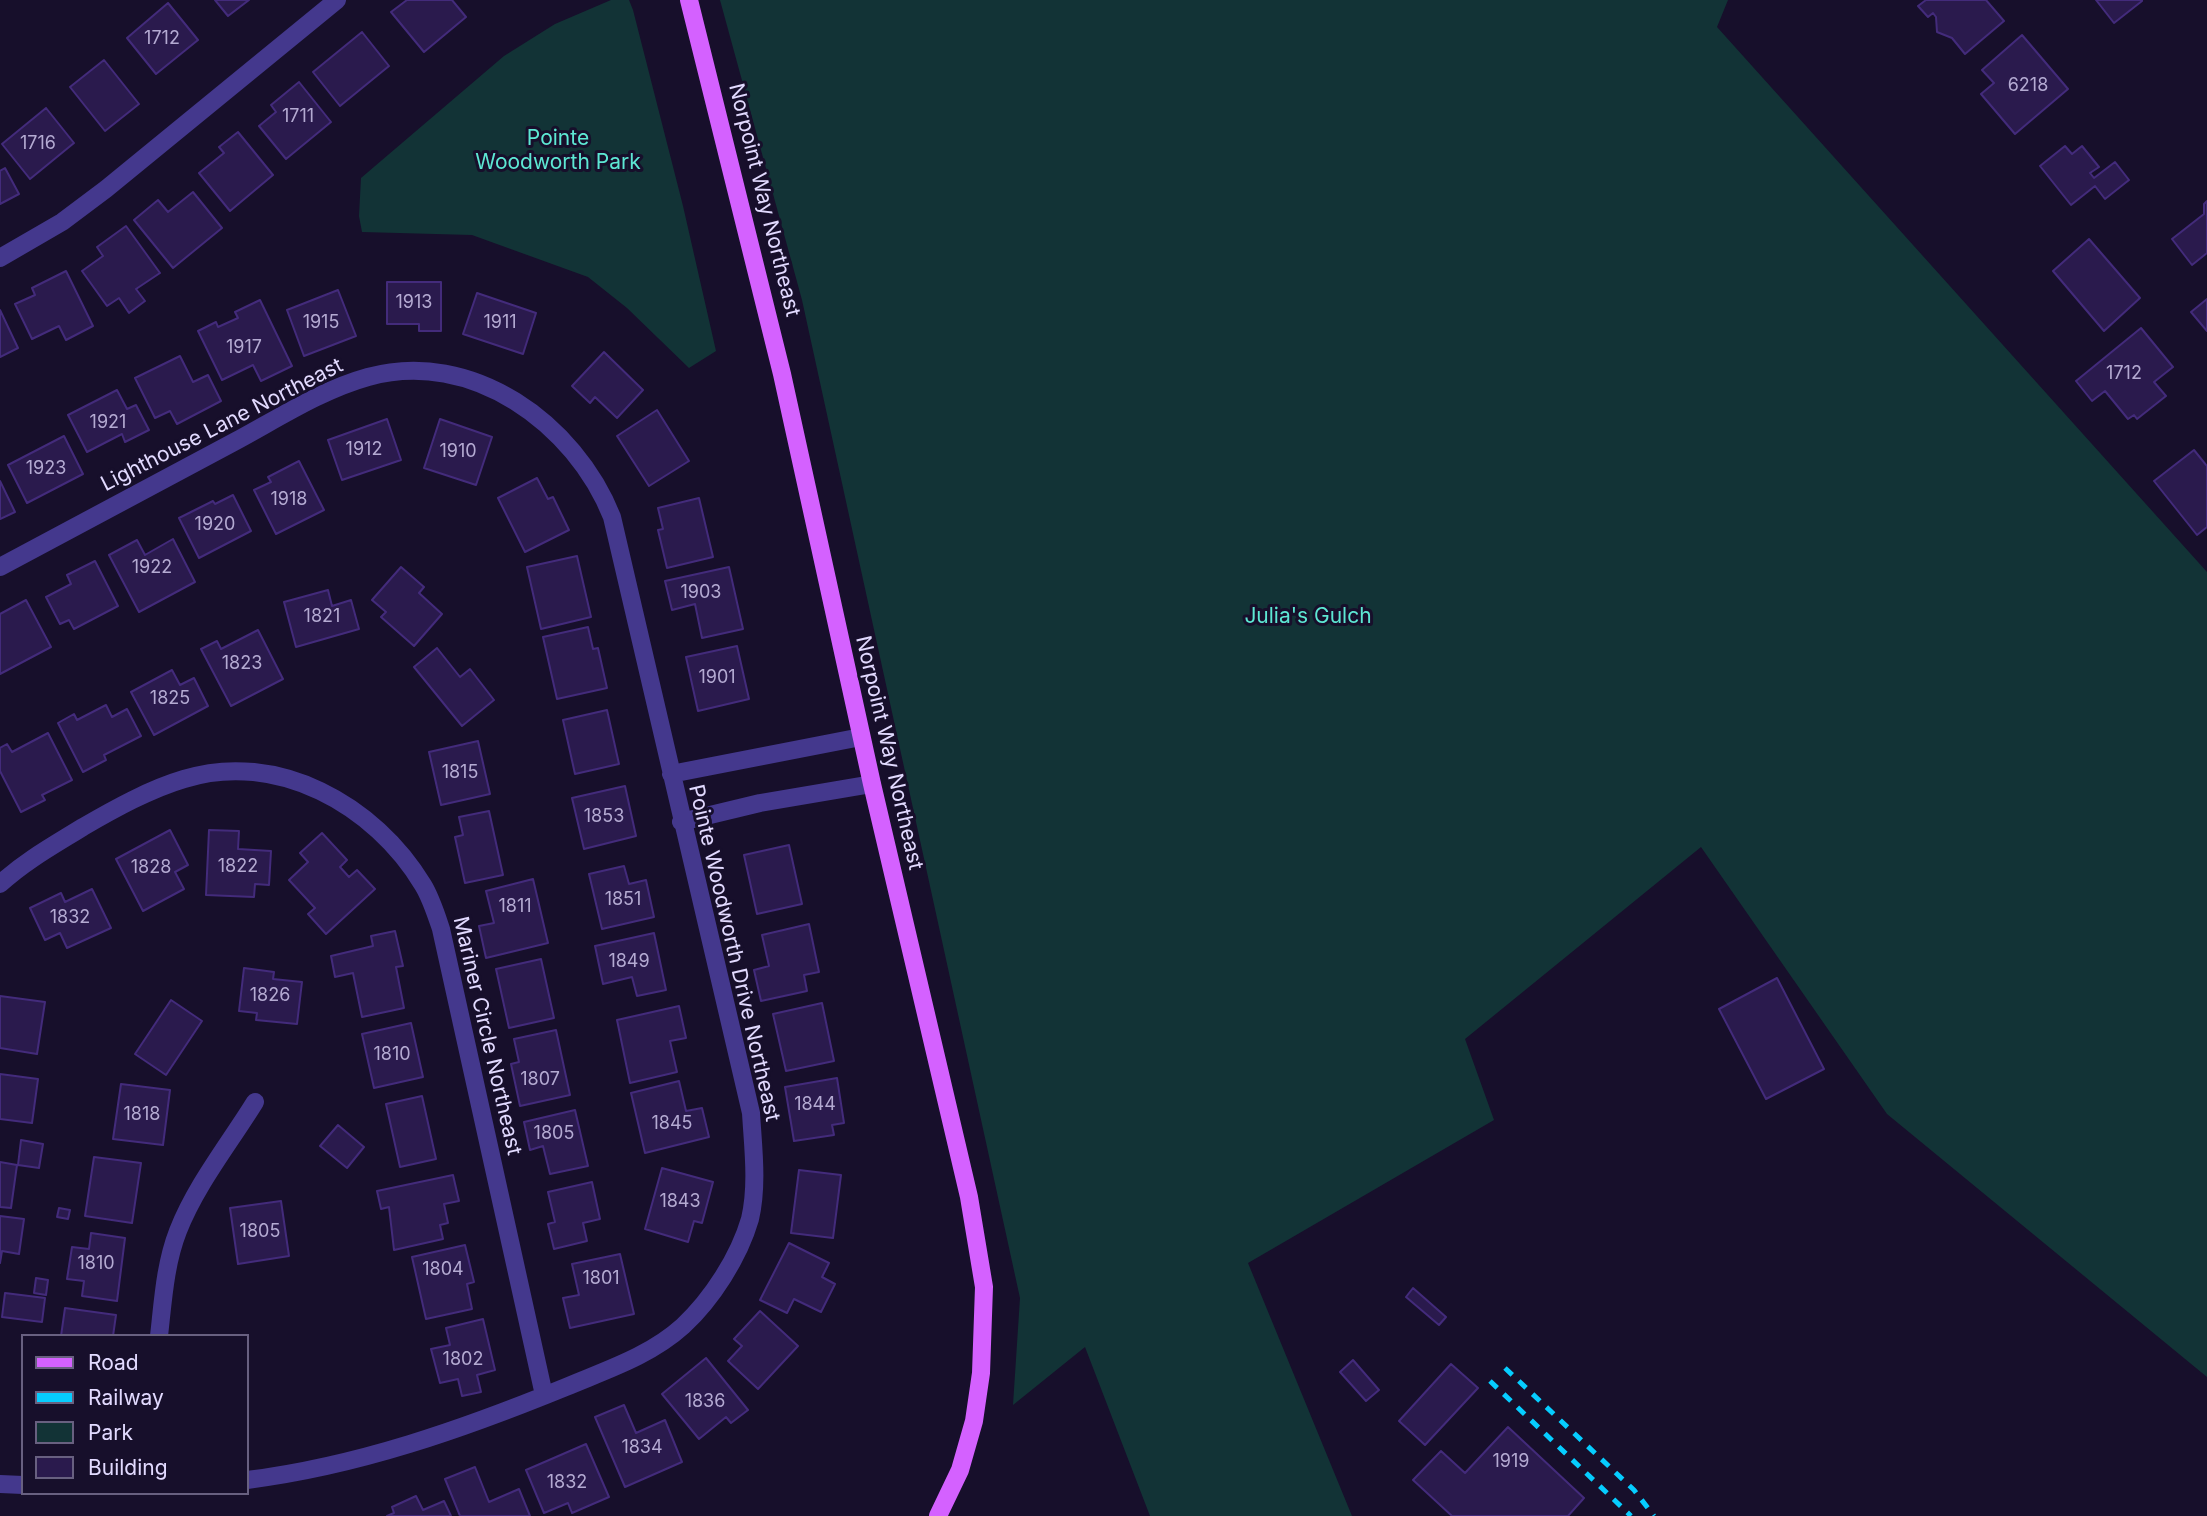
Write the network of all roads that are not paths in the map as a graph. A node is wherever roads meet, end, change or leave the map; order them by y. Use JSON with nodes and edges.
{"nodes":[{"id":1,"x":337,"y":0,"type":"edge"},
{"id":2,"x":689,"y":0,"type":"edge"},
{"id":3,"x":0,"y":258,"type":"edge"},
{"id":4,"x":0,"y":567,"type":"edge"},
{"id":5,"x":861,"y":737,"type":"junction"},
{"id":6,"x":671,"y":774,"type":"junction"},
{"id":7,"x":872,"y":785,"type":"junction"},
{"id":8,"x":681,"y":822,"type":"junction"},
{"id":9,"x":0,"y":884,"type":"edge"},
{"id":10,"x":255,"y":1102,"type":"dead end"},
{"id":11,"x":159,"y":1334,"type":"edge"},
{"id":12,"x":544,"y":1395,"type":"junction"},
{"id":13,"x":248,"y":1480,"type":"edge"},
{"id":14,"x":0,"y":1484,"type":"edge"},
{"id":15,"x":21,"y":1485,"type":"edge"},
{"id":16,"x":938,"y":1516,"type":"edge"}],
"edges":[{"from":1,"to":3,"type":"street"},
{"from":2,"to":5,"type":"main road","name":"Norpoint Way Northeast"},
{"from":4,"to":6,"type":"street","name":"Lighthouse Lane Northeast"},
{"from":5,"to":6,"type":"street"},
{"from":5,"to":7,"type":"main road","name":"Norpoint Way Northeast"},
{"from":6,"to":8,"type":"street","name":"Pointe Woodworth Drive Northeast"},
{"from":7,"to":8,"type":"street"},
{"from":7,"to":16,"type":"main road","name":"Norpoint Way Northeast"},
{"from":8,"to":12,"type":"street","name":"Pointe Woodworth Drive Northeast"},
{"from":9,"to":12,"type":"street","name":"Mariner Circle Northeast"},
{"from":10,"to":11,"type":"street"},
{"from":12,"to":13,"type":"street","name":"Pointe Woodworth Drive Northeast"},
{"from":14,"to":15,"type":"street"}]}
